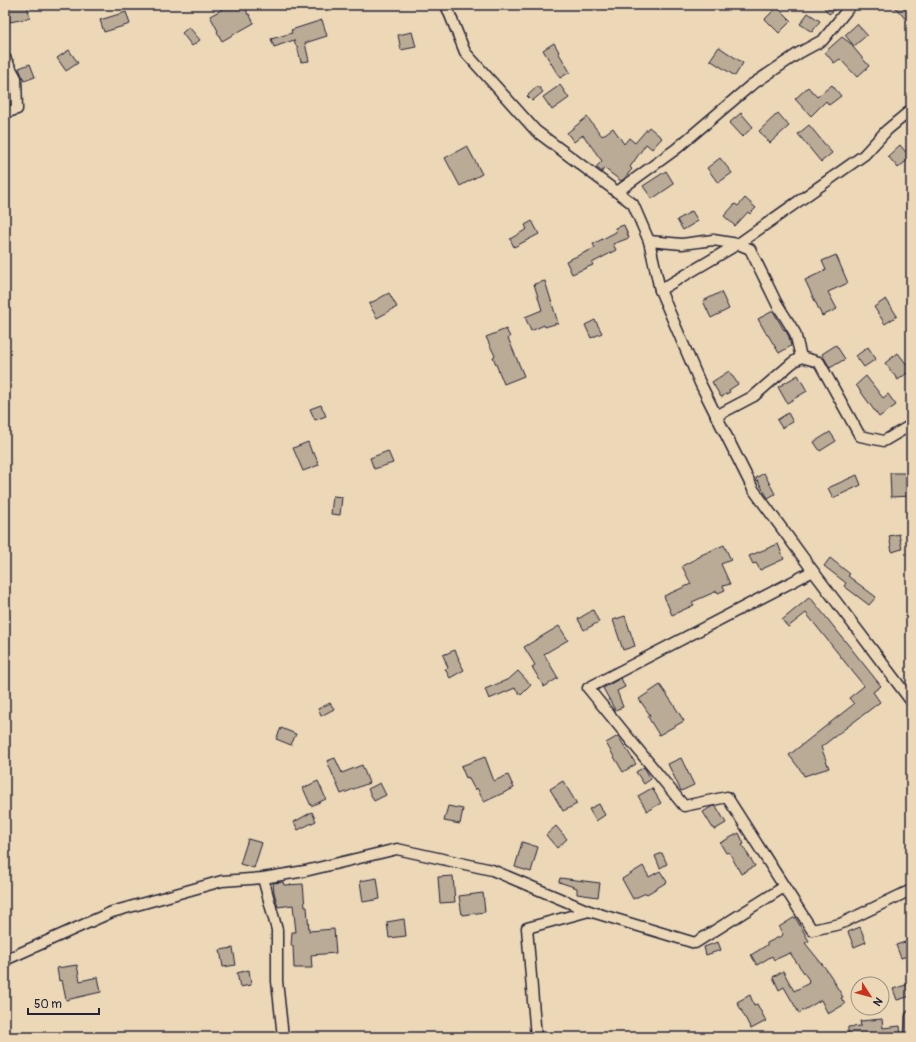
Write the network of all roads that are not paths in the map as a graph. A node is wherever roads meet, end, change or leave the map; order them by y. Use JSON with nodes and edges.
{"nodes":[{"id":1,"x":446,"y":5,"type":"edge"},
{"id":2,"x":851,"y":5,"type":"edge"},
{"id":3,"x":5,"y":58,"type":"edge"},
{"id":4,"x":911,"y":110,"type":"edge"},
{"id":5,"x":5,"y":113,"type":"edge"},
{"id":6,"x":617,"y":192,"type":"junction"},
{"id":7,"x":649,"y":241,"type":"junction"},
{"id":8,"x":738,"y":244,"type":"junction"},
{"id":9,"x":660,"y":290,"type":"junction"},
{"id":10,"x":801,"y":357,"type":"junction"},
{"id":11,"x":716,"y":416,"type":"junction"},
{"id":12,"x":911,"y":425,"type":"edge"},
{"id":13,"x":813,"y":571,"type":"junction"},
{"id":14,"x":911,"y":701,"type":"edge"},
{"id":15,"x":263,"y":878,"type":"junction"},
{"id":16,"x":784,"y":887,"type":"junction"},
{"id":17,"x":911,"y":890,"type":"edge"},
{"id":18,"x":589,"y":911,"type":"junction"},
{"id":19,"x":5,"y":960,"type":"edge"},
{"id":20,"x":911,"y":1016,"type":"edge"},
{"id":21,"x":283,"y":1037,"type":"edge"},
{"id":22,"x":536,"y":1037,"type":"edge"},
{"id":23,"x":910,"y":1037,"type":"edge"}],
"edges":[{"from":1,"to":6,"type":"street"},
{"from":2,"to":6,"type":"street"},
{"from":3,"to":5,"type":"street"},
{"from":4,"to":8,"type":"street"},
{"from":6,"to":7,"type":"street"},
{"from":7,"to":8,"type":"street"},
{"from":7,"to":9,"type":"street"},
{"from":8,"to":9,"type":"street"},
{"from":8,"to":10,"type":"street"},
{"from":9,"to":11,"type":"street"},
{"from":10,"to":11,"type":"street"},
{"from":10,"to":12,"type":"street"},
{"from":11,"to":13,"type":"street"},
{"from":13,"to":14,"type":"street"},
{"from":13,"to":16,"type":"street"},
{"from":15,"to":18,"type":"street"},
{"from":15,"to":19,"type":"street"},
{"from":15,"to":21,"type":"street"},
{"from":16,"to":17,"type":"street"},
{"from":16,"to":18,"type":"street"},
{"from":18,"to":22,"type":"street"},
{"from":20,"to":23,"type":"street"}]}
